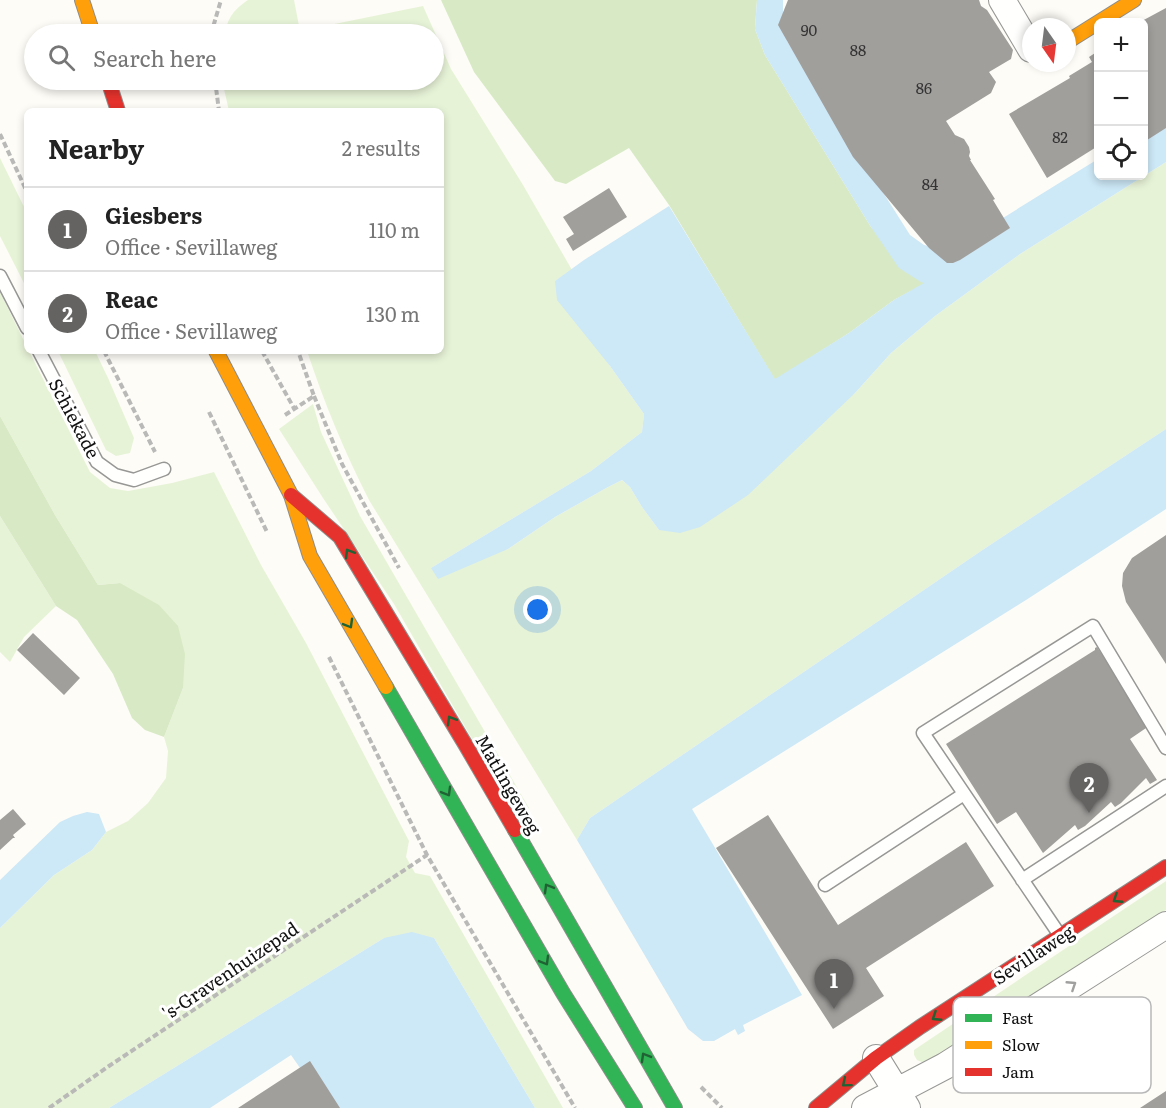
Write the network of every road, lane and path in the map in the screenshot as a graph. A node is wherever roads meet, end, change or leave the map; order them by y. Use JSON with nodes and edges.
{"nodes":[{"id":1,"x":82,"y":0,"type":"edge"},
{"id":2,"x":221,"y":0,"type":"edge"},
{"id":3,"x":1002,"y":0,"type":"edge"},
{"id":4,"x":1134,"y":0,"type":"edge"},
{"id":5,"x":90,"y":24,"type":"edge"},
{"id":6,"x":214,"y":24,"type":"edge"},
{"id":7,"x":1022,"y":34,"type":"edge"},
{"id":8,"x":1076,"y":36,"type":"edge"},
{"id":9,"x":111,"y":90,"type":"edge"},
{"id":10,"x":216,"y":90,"type":"edge"},
{"id":11,"x":117,"y":108,"type":"edge"},
{"id":12,"x":219,"y":108,"type":"edge"},
{"id":13,"x":0,"y":134,"type":"edge"},
{"id":14,"x":24,"y":186,"type":"edge"},
{"id":15,"x":0,"y":276,"type":"edge"},
{"id":16,"x":24,"y":322,"type":"edge"},
{"id":17,"x":41,"y":354,"type":"edge"},
{"id":18,"x":106,"y":354,"type":"edge"},
{"id":19,"x":218,"y":354,"type":"edge"},
{"id":20,"x":264,"y":354,"type":"edge"},
{"id":21,"x":299,"y":354,"type":"edge"},
{"id":22,"x":295,"y":410,"type":"junction"},
{"id":23,"x":258,"y":431,"type":"junction"},
{"id":24,"x":164,"y":469,"type":"joint"},
{"id":25,"x":291,"y":495,"type":"junction"},
{"id":26,"x":1166,"y":748,"type":"edge"},
{"id":27,"x":1166,"y":786,"type":"edge"},
{"id":28,"x":964,"y":794,"type":"junction"},
{"id":29,"x":1166,"y":867,"type":"edge"},
{"id":30,"x":1022,"y":880,"type":"junction"},
{"id":31,"x":825,"y":885,"type":"dead end"},
{"id":32,"x":1166,"y":925,"type":"edge"},
{"id":33,"x":1060,"y":936,"type":"junction"},
{"id":34,"x":966,"y":997,"type":"edge"},
{"id":35,"x":1053,"y":997,"type":"edge"},
{"id":36,"x":953,"y":1006,"type":"edge"},
{"id":37,"x":876,"y":1058,"type":"junction"},
{"id":38,"x":953,"y":1061,"type":"edge"},
{"id":39,"x":902,"y":1100,"type":"edge"},
{"id":40,"x":49,"y":1108,"type":"edge"},
{"id":41,"x":575,"y":1108,"type":"edge"},
{"id":42,"x":634,"y":1108,"type":"edge"},
{"id":43,"x":675,"y":1108,"type":"edge"},
{"id":44,"x":816,"y":1108,"type":"edge"},
{"id":45,"x":865,"y":1108,"type":"edge"}],
"edges":[{"from":1,"to":5,"type":"main road"},
{"from":2,"to":6,"type":"path"},
{"from":3,"to":7,"type":"street"},
{"from":4,"to":8,"type":"main road"},
{"from":9,"to":11,"type":"main road"},
{"from":10,"to":12,"type":"path"},
{"from":13,"to":14,"type":"path"},
{"from":15,"to":16,"type":"lane"},
{"from":17,"to":24,"type":"lane","name":"Schiekade"},
{"from":18,"to":24,"type":"path"},
{"from":19,"to":23,"type":"main road","name":"Matlingeweg"},
{"from":20,"to":22,"type":"path"},
{"from":21,"to":22,"type":"path"},
{"from":22,"to":23,"type":"path"},
{"from":23,"to":25,"type":"main road","name":"Matlingeweg"},
{"from":25,"to":42,"type":"main road","name":"Matlingeweg","one_way":true},
{"from":43,"to":25,"type":"main road","name":"Matlingeweg","one_way":true},
{"from":26,"to":28,"type":"lane"},
{"from":27,"to":30,"type":"lane"},
{"from":28,"to":30,"type":"lane"},
{"from":28,"to":31,"type":"lane"},
{"from":29,"to":33,"type":"main road","name":"Sevillaweg","one_way":true},
{"from":30,"to":33,"type":"lane"},
{"from":35,"to":32,"type":"street","one_way":true},
{"from":33,"to":34,"type":"main road","name":"Sevillaweg","one_way":true},
{"from":36,"to":37,"type":"main road","name":"Sevillaweg","one_way":true},
{"from":37,"to":39,"type":"street"},
{"from":37,"to":44,"type":"main road","name":"Sevillaweg","one_way":true},
{"from":39,"to":38,"type":"street","one_way":true},
{"from":39,"to":45,"type":"street"},
{"from":40,"to":41,"type":"path","name":"'s-Gravenhuizepad"}]}
